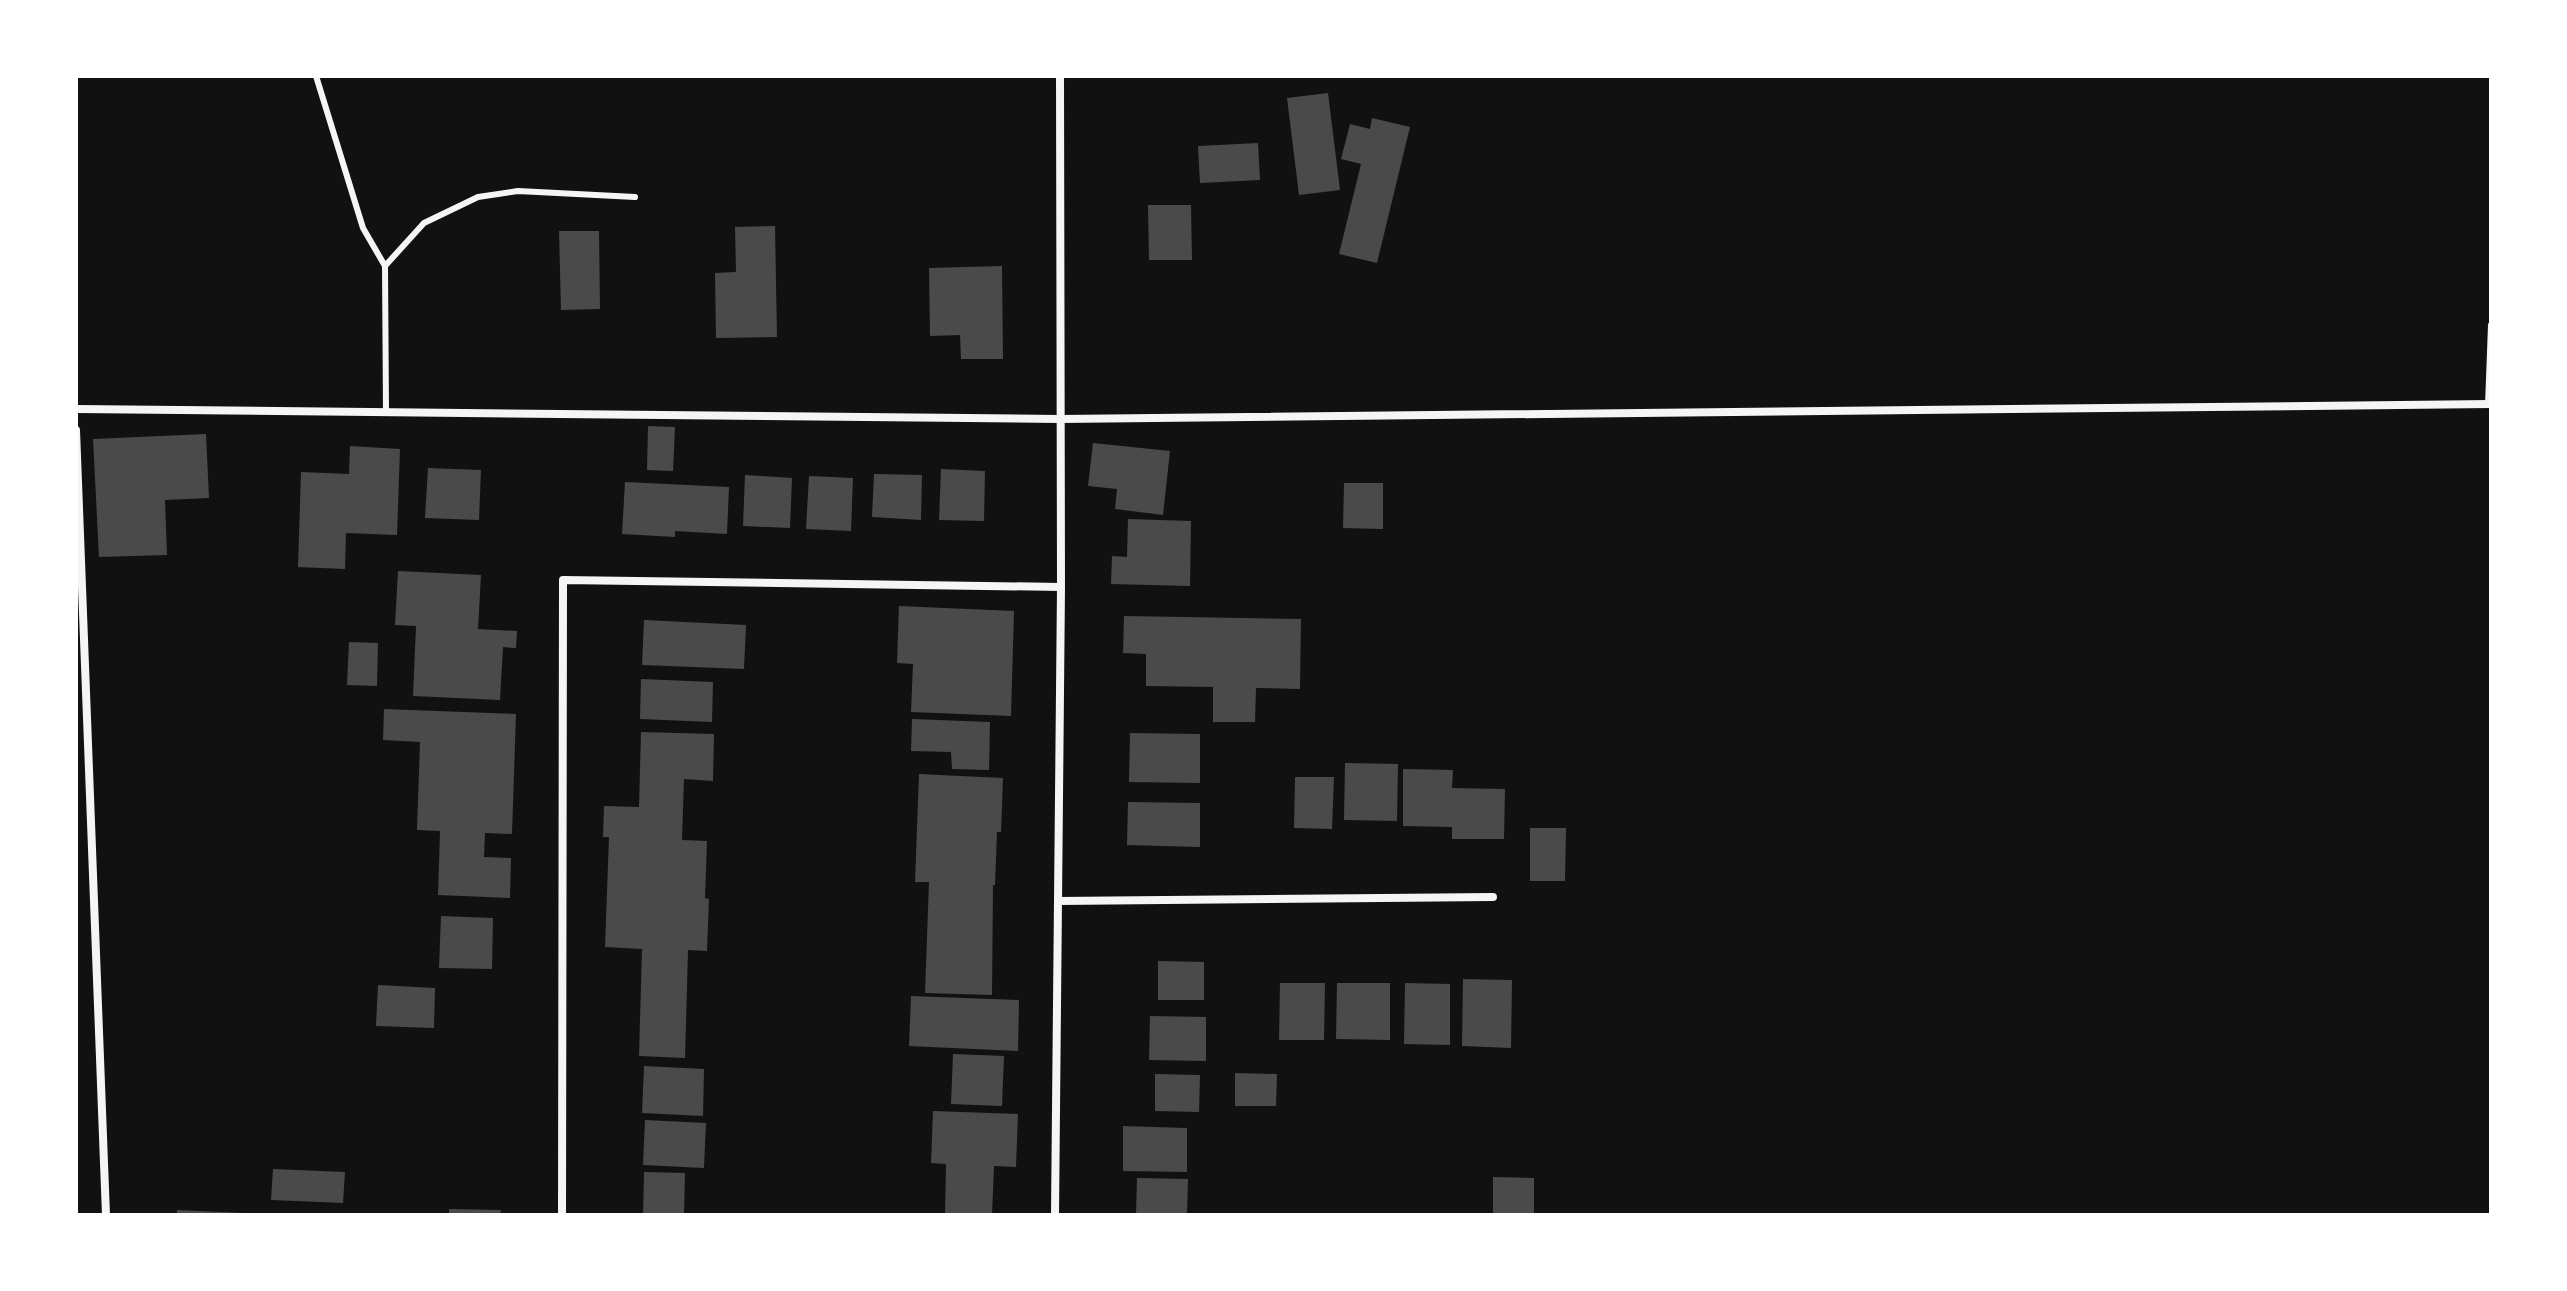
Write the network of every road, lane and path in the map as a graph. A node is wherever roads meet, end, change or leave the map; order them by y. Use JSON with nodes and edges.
{"nodes":[{"id":1,"x":316,"y":76,"type":"edge"},
{"id":2,"x":1060,"y":76,"type":"edge"},
{"id":3,"x":635,"y":197,"type":"dead end"},
{"id":4,"x":385,"y":266,"type":"junction"},
{"id":5,"x":2491,"y":325,"type":"edge"},
{"id":6,"x":2489,"y":404,"type":"edge"},
{"id":7,"x":76,"y":409,"type":"edge"},
{"id":8,"x":386,"y":412,"type":"junction"},
{"id":9,"x":1060,"y":419,"type":"junction"},
{"id":10,"x":76,"y":430,"type":"edge"},
{"id":11,"x":1061,"y":587,"type":"junction"},
{"id":12,"x":1493,"y":897,"type":"dead end"},
{"id":13,"x":1058,"y":901,"type":"junction"},
{"id":14,"x":106,"y":1215,"type":"edge"},
{"id":15,"x":562,"y":1215,"type":"edge"},
{"id":16,"x":1055,"y":1215,"type":"edge"}],
"edges":[{"from":1,"to":4,"type":"lane"},
{"from":2,"to":9,"type":"street"},
{"from":3,"to":4,"type":"lane"},
{"from":4,"to":8,"type":"lane"},
{"from":5,"to":6,"type":"lane"},
{"from":6,"to":9,"type":"street"},
{"from":7,"to":8,"type":"street"},
{"from":8,"to":9,"type":"street"},
{"from":9,"to":11,"type":"street"},
{"from":10,"to":14,"type":"street"},
{"from":11,"to":13,"type":"street"},
{"from":11,"to":15,"type":"street"},
{"from":12,"to":13,"type":"street"},
{"from":13,"to":16,"type":"street"}]}
